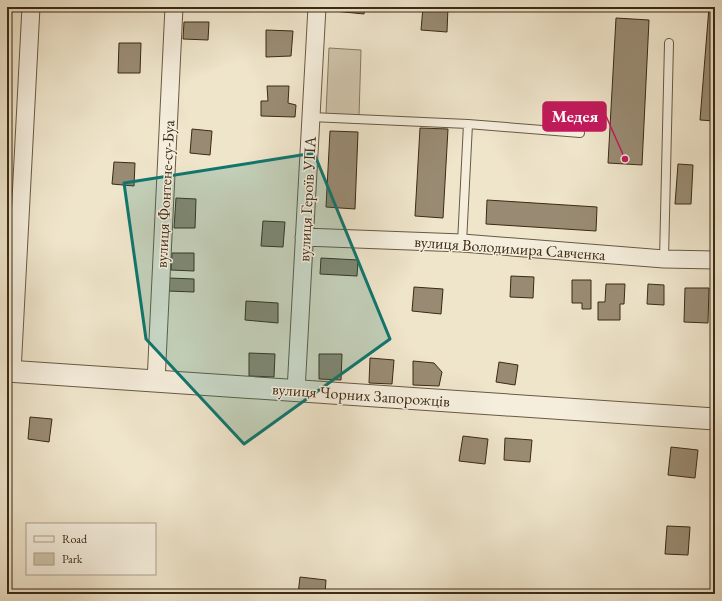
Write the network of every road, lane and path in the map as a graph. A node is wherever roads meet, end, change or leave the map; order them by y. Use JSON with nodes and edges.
{"nodes":[{"id":1,"x":31,"y":7,"type":"edge"},
{"id":2,"x":174,"y":7,"type":"edge"},
{"id":3,"x":317,"y":7,"type":"edge"},
{"id":4,"x":669,"y":43,"type":"dead end"},
{"id":5,"x":311,"y":118,"type":"junction"},
{"id":6,"x":468,"y":124,"type":"junction"},
{"id":7,"x":580,"y":132,"type":"dead end"},
{"id":8,"x":304,"y":237,"type":"junction"},
{"id":9,"x":462,"y":243,"type":"junction"},
{"id":10,"x":664,"y":259,"type":"junction"},
{"id":11,"x":715,"y":260,"type":"edge"},
{"id":12,"x":10,"y":372,"type":"edge"},
{"id":13,"x":156,"y":382,"type":"junction"},
{"id":14,"x":296,"y":391,"type":"junction"},
{"id":15,"x":715,"y":419,"type":"edge"}],
"edges":[{"from":1,"to":12,"type":"street"},
{"from":2,"to":13,"type":"street","name":"вулиця Фонтене-су-Буа"},
{"from":3,"to":5,"type":"street","name":"вулиця Героїв УПА"},
{"from":4,"to":10,"type":"lane"},
{"from":5,"to":6,"type":"lane"},
{"from":5,"to":8,"type":"street","name":"вулиця Героїв УПА"},
{"from":6,"to":7,"type":"lane"},
{"from":6,"to":9,"type":"lane"},
{"from":8,"to":9,"type":"street","name":"вулиця Володимира Савченка"},
{"from":8,"to":14,"type":"street","name":"вулиця Героїв УПА"},
{"from":9,"to":10,"type":"street","name":"вулиця Володимира Савченка"},
{"from":10,"to":11,"type":"street","name":"вулиця Володимира Савченка"},
{"from":12,"to":13,"type":"street","name":"вулиця Чорних Запорожців"},
{"from":13,"to":14,"type":"street","name":"вулиця Чорних Запорожців"},
{"from":14,"to":15,"type":"street","name":"вулиця Чорних Запорожців"}]}
